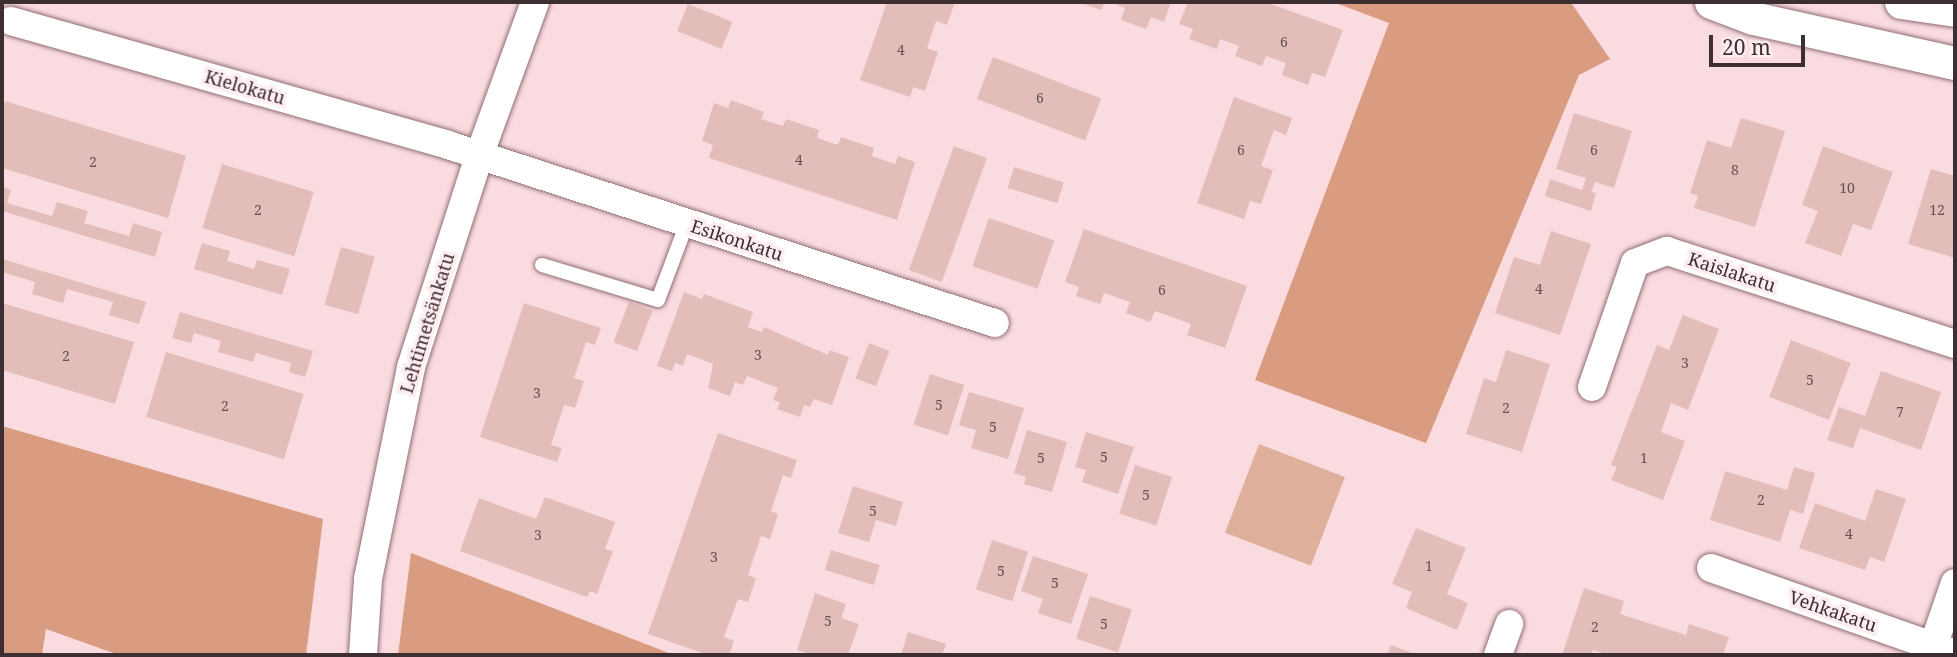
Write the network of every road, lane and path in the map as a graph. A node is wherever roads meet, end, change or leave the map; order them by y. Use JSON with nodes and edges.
{"nodes":[{"id":1,"x":536,"y":2,"type":"edge"},
{"id":2,"x":1711,"y":2,"type":"edge"},
{"id":3,"x":1901,"y":2,"type":"edge"},
{"id":4,"x":1955,"y":10,"type":"edge"},
{"id":5,"x":11,"y":21,"type":"dead end"},
{"id":6,"x":1955,"y":64,"type":"edge"},
{"id":7,"x":479,"y":156,"type":"junction"},
{"id":8,"x":687,"y":223,"type":"junction"},
{"id":9,"x":542,"y":265,"type":"dead end"},
{"id":10,"x":995,"y":323,"type":"dead end"},
{"id":11,"x":1955,"y":344,"type":"edge"},
{"id":12,"x":1592,"y":387,"type":"dead end"},
{"id":13,"x":1711,"y":568,"type":"dead end"},
{"id":14,"x":1955,"y":583,"type":"edge"},
{"id":15,"x":1509,"y":624,"type":"dead end"},
{"id":16,"x":1940,"y":652,"type":"edge"},
{"id":17,"x":363,"y":655,"type":"edge"},
{"id":18,"x":1498,"y":655,"type":"edge"}],
"edges":[{"from":1,"to":7,"type":"street","name":"Lehtimetsänkatu"},
{"from":2,"to":6,"type":"street"},
{"from":3,"to":4,"type":"street"},
{"from":5,"to":7,"type":"street","name":"Kielokatu"},
{"from":7,"to":8,"type":"street","name":"Esikonkatu"},
{"from":7,"to":17,"type":"street","name":"Lehtimetsänkatu"},
{"from":8,"to":9,"type":"lane"},
{"from":8,"to":10,"type":"street","name":"Esikonkatu"},
{"from":11,"to":12,"type":"street","name":"Kaislakatu"},
{"from":13,"to":16,"type":"street","name":"Vehkakatu"},
{"from":14,"to":16,"type":"street"},
{"from":15,"to":18,"type":"street"}]}
